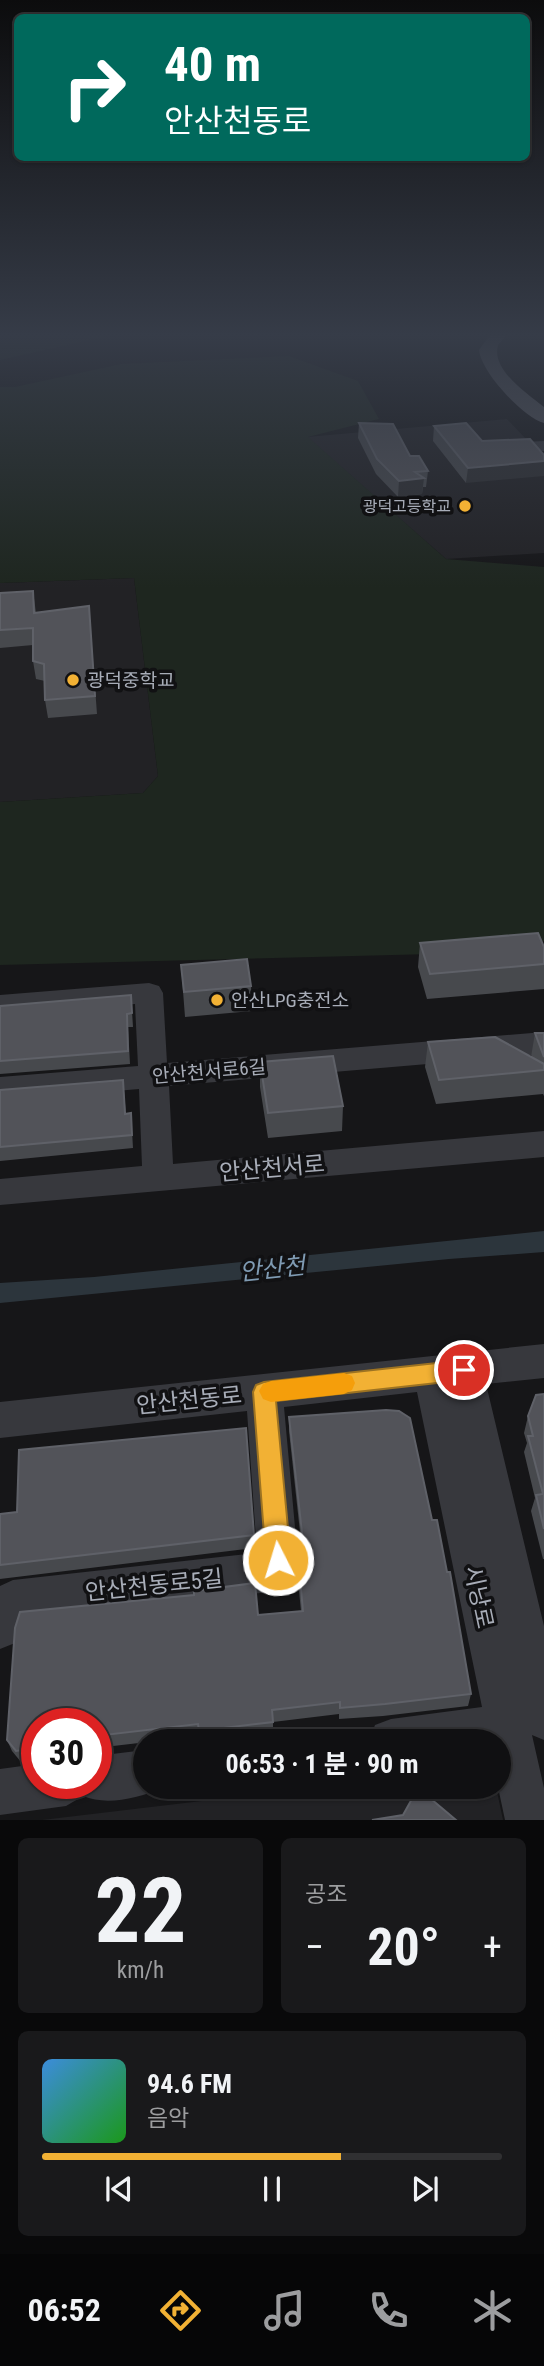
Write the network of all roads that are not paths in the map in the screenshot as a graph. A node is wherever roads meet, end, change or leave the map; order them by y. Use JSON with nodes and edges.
{"nodes":[{"id":1,"x":544,"y":446,"type":"edge"},
{"id":2,"x":523,"y":447,"type":"edge"},
{"id":3,"x":0,"y":1005,"type":"edge"},
{"id":4,"x":544,"y":1043,"type":"edge"},
{"id":5,"x":153,"y":1076,"type":"junction"},
{"id":6,"x":0,"y":1088,"type":"edge"},
{"id":7,"x":544,"y":1144,"type":"edge"},
{"id":8,"x":158,"y":1177,"type":"junction"},
{"id":9,"x":0,"y":1192,"type":"edge"},
{"id":10,"x":544,"y":1361,"type":"edge"},
{"id":11,"x":448,"y":1371,"type":"junction"},
{"id":12,"x":264,"y":1392,"type":"junction"},
{"id":13,"x":0,"y":1420,"type":"edge"},
{"id":14,"x":0,"y":1628,"type":"edge"},
{"id":15,"x":525,"y":1722,"type":"edge"},
{"id":16,"x":476,"y":1729,"type":"edge"},
{"id":17,"x":133,"y":1774,"type":"edge"},
{"id":18,"x":112,"y":1777,"type":"edge"},
{"id":19,"x":21,"y":1789,"type":"edge"},
{"id":20,"x":0,"y":1792,"type":"edge"},
{"id":21,"x":528,"y":1820,"type":"edge"}],
"edges":[{"from":1,"to":2,"type":"street"},
{"from":3,"to":5,"type":"street"},
{"from":4,"to":5,"type":"street","name":"안산천서로6길"},
{"from":5,"to":6,"type":"street","name":"안산천서로6길"},
{"from":5,"to":8,"type":"street"},
{"from":7,"to":8,"type":"street","name":"안산천서로"},
{"from":8,"to":9,"type":"street","name":"안산천서로"},
{"from":10,"to":11,"type":"street","name":"안산천동로"},
{"from":11,"to":12,"type":"street","name":"안산천동로"},
{"from":11,"to":15,"type":"street","name":"시낭로"},
{"from":12,"to":13,"type":"street","name":"안산천동로"},
{"from":12,"to":14,"type":"street","name":"안산천동로5길"},
{"from":15,"to":16,"type":"street"},
{"from":15,"to":21,"type":"street","name":"시낭로"},
{"from":17,"to":18,"type":"street"},
{"from":19,"to":20,"type":"street"}]}
